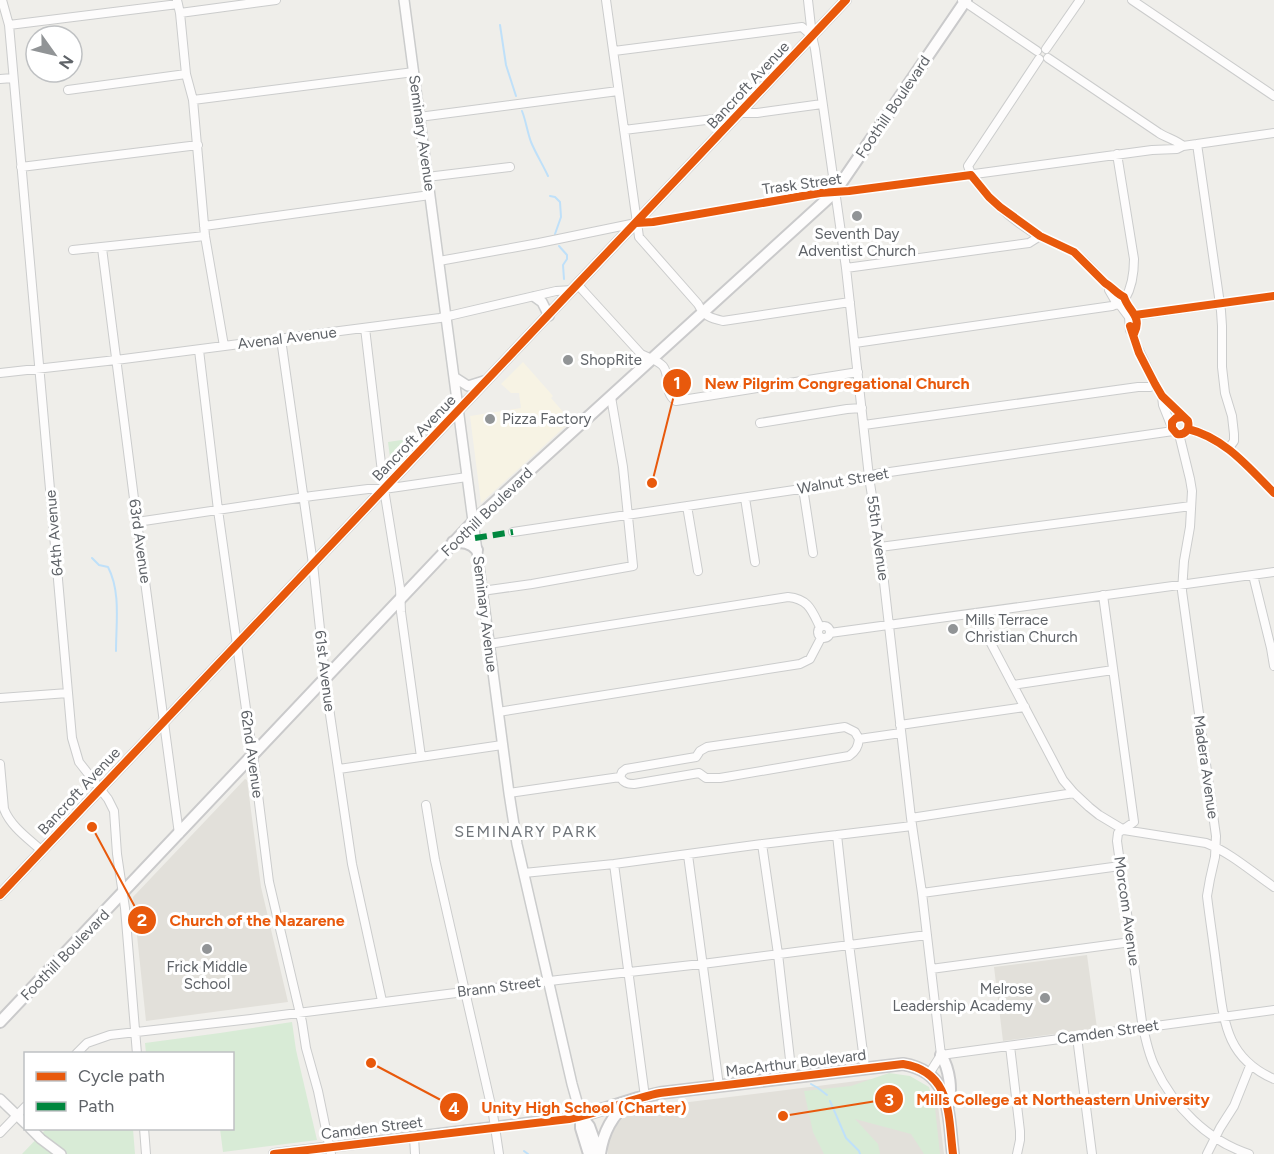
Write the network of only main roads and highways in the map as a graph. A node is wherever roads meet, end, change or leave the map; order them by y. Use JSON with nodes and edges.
{"nodes":[{"id":1,"x":964,"y":1,"type":"edge"},
{"id":2,"x":453,"y":542,"type":"junction"},
{"id":3,"x":477,"y":550,"type":"road end"},
{"id":4,"x":0,"y":1022,"type":"edge"},
{"id":5,"x":941,"y":1055,"type":"road end"},
{"id":6,"x":631,"y":1101,"type":"junction"},
{"id":7,"x":947,"y":1109,"type":"junction"},
{"id":8,"x":581,"y":1116,"type":"junction"},
{"id":9,"x":589,"y":1154,"type":"edge"},
{"id":10,"x":600,"y":1154,"type":"edge"},
{"id":11,"x":953,"y":1154,"type":"edge"}],
"edges":[{"from":1,"to":2,"type":"main road","name":"Foothill Boulevard"},
{"from":2,"to":3,"type":"main road"},
{"from":2,"to":4,"type":"main road","name":"Foothill Boulevard"},
{"from":5,"to":7,"type":"main road"},
{"from":6,"to":7,"type":"main road","name":"MacArthur Boulevard"},
{"from":6,"to":8,"type":"main road","name":"MacArthur Boulevard"},
{"from":6,"to":10,"type":"main road"},
{"from":7,"to":11,"type":"main road"},
{"from":8,"to":9,"type":"main road"},
{"from":8,"to":10,"type":"main road"}]}
